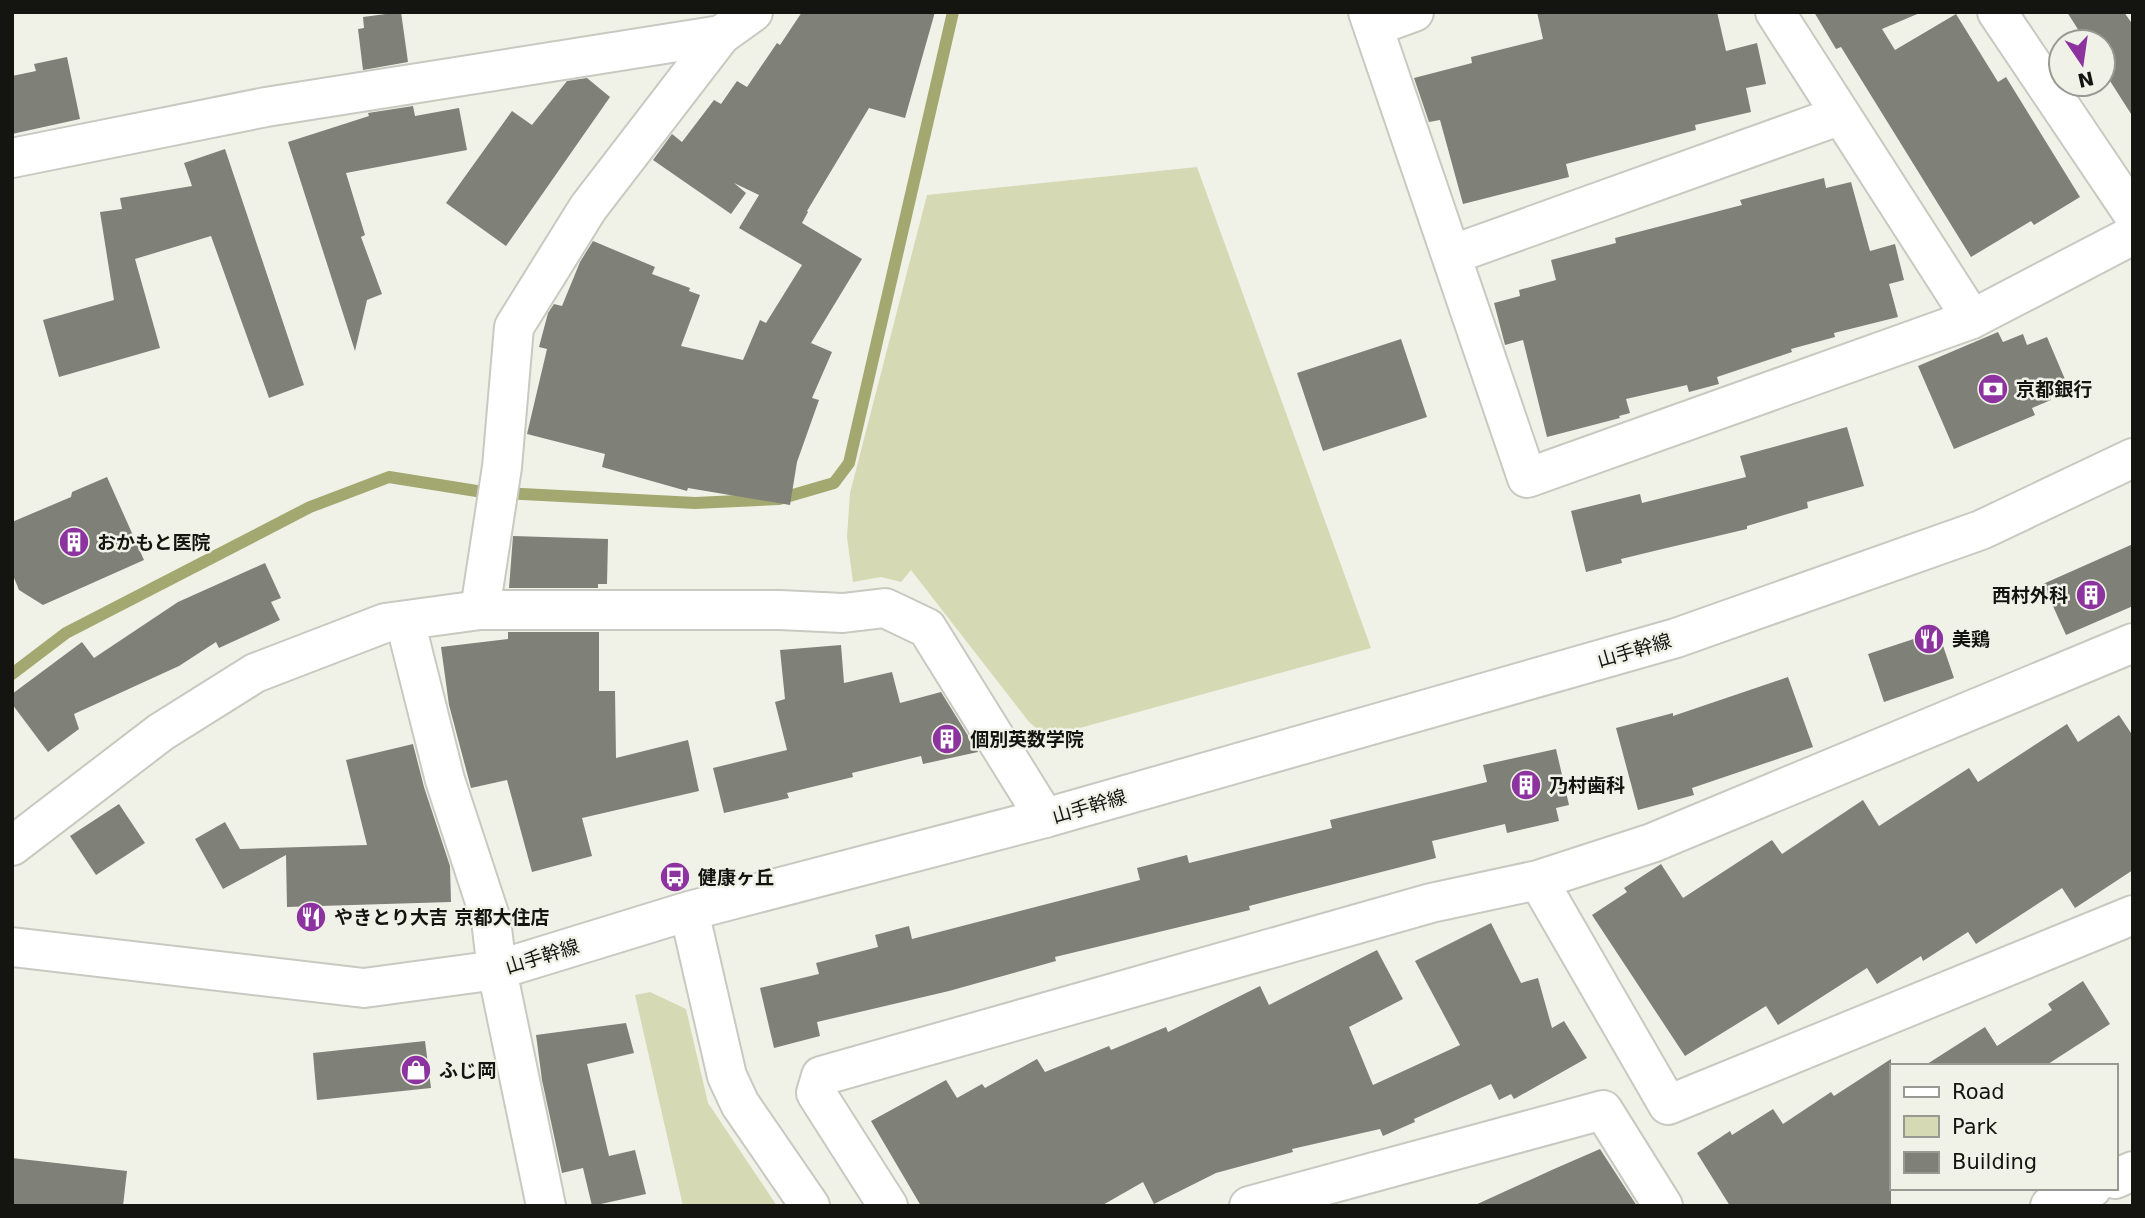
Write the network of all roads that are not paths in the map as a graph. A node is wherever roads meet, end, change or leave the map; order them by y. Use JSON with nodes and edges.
{"nodes":[{"id":1,"x":753,"y":12,"type":"edge"},
{"id":2,"x":1414,"y":12,"type":"edge"},
{"id":3,"x":1775,"y":12,"type":"edge"},
{"id":4,"x":1997,"y":12,"type":"edge"},
{"id":5,"x":1371,"y":20,"type":"edge"},
{"id":6,"x":722,"y":35,"type":"junction"},
{"id":7,"x":1841,"y":115,"type":"junction"},
{"id":8,"x":12,"y":158,"type":"edge"},
{"id":9,"x":2133,"y":214,"type":"edge"},
{"id":10,"x":2133,"y":235,"type":"edge"},
{"id":11,"x":1451,"y":255,"type":"junction"},
{"id":12,"x":1972,"y":318,"type":"junction"},
{"id":13,"x":2133,"y":458,"type":"edge"},
{"id":14,"x":480,"y":610,"type":"junction"},
{"id":15,"x":405,"y":621,"type":"junction"},
{"id":16,"x":2133,"y":643,"type":"edge"},
{"id":17,"x":1045,"y":818,"type":"junction"},
{"id":18,"x":12,"y":846,"type":"edge"},
{"id":19,"x":1538,"y":880,"type":"junction"},
{"id":20,"x":689,"y":911,"type":"junction"},
{"id":21,"x":2133,"y":915,"type":"edge"},
{"id":22,"x":12,"y":947,"type":"edge"},
{"id":23,"x":497,"y":970,"type":"junction"},
{"id":24,"x":2133,"y":1171,"type":"edge"},
{"id":25,"x":2117,"y":1178,"type":"edge"},
{"id":26,"x":2087,"y":1190,"type":"edge"},
{"id":27,"x":546,"y":1206,"type":"edge"},
{"id":28,"x":810,"y":1206,"type":"edge"},
{"id":29,"x":888,"y":1206,"type":"edge"},
{"id":30,"x":1249,"y":1206,"type":"edge"},
{"id":31,"x":1663,"y":1206,"type":"edge"},
{"id":32,"x":2050,"y":1206,"type":"edge"}],
"edges":[{"from":1,"to":6,"type":"street"},
{"from":2,"to":5,"type":"street"},
{"from":3,"to":7,"type":"street"},
{"from":4,"to":9,"type":"street"},
{"from":5,"to":11,"type":"street"},
{"from":6,"to":8,"type":"street"},
{"from":6,"to":14,"type":"street"},
{"from":7,"to":11,"type":"street"},
{"from":7,"to":12,"type":"street"},
{"from":10,"to":12,"type":"street"},
{"from":11,"to":12,"type":"street"},
{"from":13,"to":17,"type":"street","name":"山手幹線"},
{"from":14,"to":15,"type":"street"},
{"from":14,"to":17,"type":"street"},
{"from":15,"to":18,"type":"street"},
{"from":15,"to":23,"type":"street"},
{"from":16,"to":19,"type":"street"},
{"from":17,"to":20,"type":"street","name":"山手幹線"},
{"from":19,"to":21,"type":"street"},
{"from":19,"to":29,"type":"street"},
{"from":20,"to":23,"type":"street","name":"山手幹線"},
{"from":20,"to":28,"type":"street"},
{"from":22,"to":23,"type":"street","name":"山手幹線"},
{"from":23,"to":27,"type":"street"},
{"from":24,"to":25,"type":"street"},
{"from":26,"to":32,"type":"street"},
{"from":30,"to":31,"type":"street"}]}
